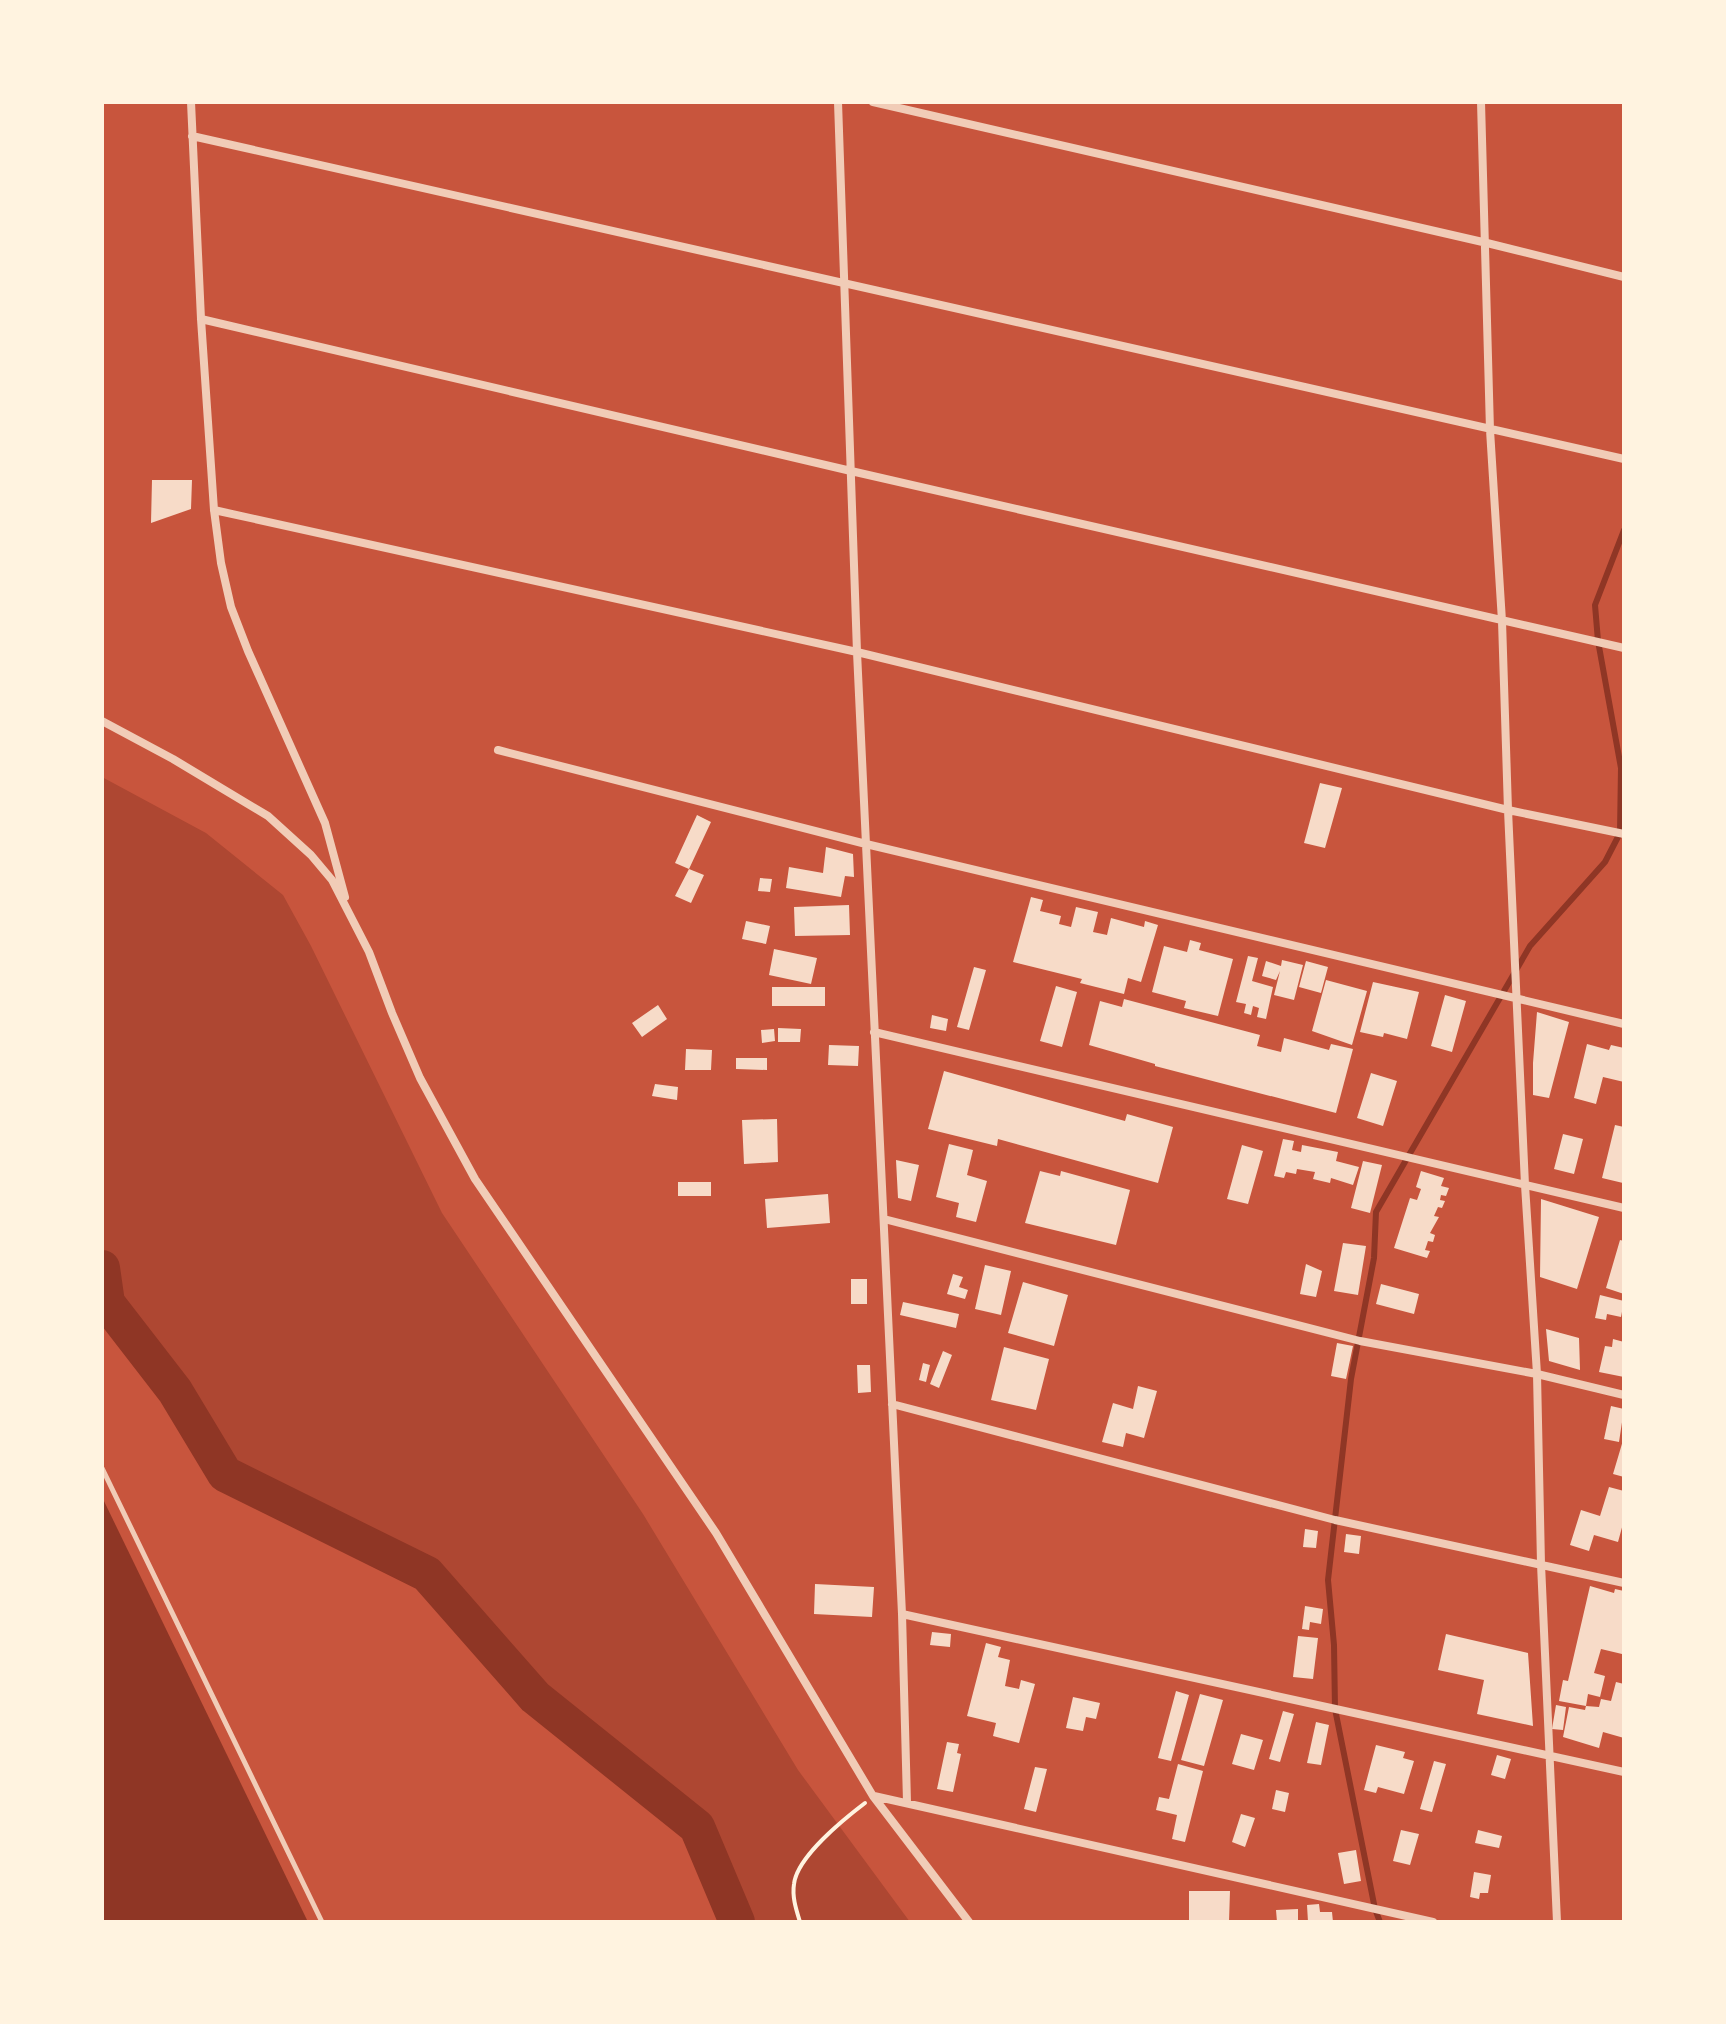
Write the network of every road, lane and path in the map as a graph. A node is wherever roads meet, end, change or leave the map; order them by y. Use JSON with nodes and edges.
{"nodes":[{"id":1,"x":191,"y":102,"type":"edge"},
{"id":2,"x":838,"y":102,"type":"edge"},
{"id":3,"x":873,"y":102,"type":"edge"},
{"id":4,"x":1481,"y":102,"type":"edge"},
{"id":5,"x":192,"y":136,"type":"junction"},
{"id":6,"x":1487,"y":243,"type":"junction"},
{"id":7,"x":1624,"y":277,"type":"edge"},
{"id":8,"x":844,"y":281,"type":"junction"},
{"id":9,"x":201,"y":319,"type":"junction"},
{"id":10,"x":1490,"y":430,"type":"junction"},
{"id":11,"x":1624,"y":459,"type":"edge"},
{"id":12,"x":851,"y":471,"type":"junction"},
{"id":13,"x":214,"y":510,"type":"junction"},
{"id":14,"x":1502,"y":621,"type":"junction"},
{"id":15,"x":1624,"y":648,"type":"edge"},
{"id":16,"x":857,"y":652,"type":"junction"},
{"id":17,"x":102,"y":721,"type":"edge"},
{"id":18,"x":498,"y":750,"type":"dead end"},
{"id":19,"x":1508,"y":810,"type":"junction"},
{"id":20,"x":1624,"y":834,"type":"edge"},
{"id":21,"x":866,"y":844,"type":"junction"},
{"id":22,"x":347,"y":910,"type":"junction"},
{"id":23,"x":1517,"y":998,"type":"junction"},
{"id":24,"x":1624,"y":1024,"type":"edge"},
{"id":25,"x":874,"y":1032,"type":"junction"},
{"id":26,"x":1525,"y":1185,"type":"junction"},
{"id":27,"x":1624,"y":1208,"type":"edge"},
{"id":28,"x":884,"y":1219,"type":"junction"},
{"id":29,"x":1537,"y":1374,"type":"junction"},
{"id":30,"x":1624,"y":1395,"type":"edge"},
{"id":31,"x":892,"y":1404,"type":"junction"},
{"id":32,"x":102,"y":1468,"type":"edge"},
{"id":33,"x":1541,"y":1564,"type":"junction"},
{"id":34,"x":1624,"y":1583,"type":"edge"},
{"id":35,"x":902,"y":1614,"type":"junction"},
{"id":36,"x":1548,"y":1754,"type":"junction"},
{"id":37,"x":1624,"y":1772,"type":"edge"},
{"id":38,"x":873,"y":1796,"type":"junction"},
{"id":39,"x":907,"y":1802,"type":"junction"},
{"id":40,"x":322,"y":1922,"type":"edge"},
{"id":41,"x":800,"y":1922,"type":"edge"},
{"id":42,"x":969,"y":1922,"type":"edge"},
{"id":43,"x":1433,"y":1922,"type":"edge"},
{"id":44,"x":1557,"y":1922,"type":"edge"}],
"edges":[{"from":1,"to":5,"type":"street"},
{"from":2,"to":8,"type":"street"},
{"from":3,"to":6,"type":"street"},
{"from":4,"to":6,"type":"street"},
{"from":5,"to":8,"type":"street"},
{"from":5,"to":9,"type":"street"},
{"from":6,"to":7,"type":"street"},
{"from":6,"to":10,"type":"street"},
{"from":8,"to":10,"type":"street"},
{"from":8,"to":12,"type":"street"},
{"from":9,"to":12,"type":"street"},
{"from":9,"to":13,"type":"street"},
{"from":10,"to":11,"type":"street"},
{"from":10,"to":14,"type":"street"},
{"from":12,"to":14,"type":"street"},
{"from":12,"to":16,"type":"street"},
{"from":13,"to":16,"type":"street"},
{"from":13,"to":22,"type":"street"},
{"from":14,"to":15,"type":"street"},
{"from":14,"to":19,"type":"street"},
{"from":16,"to":19,"type":"street"},
{"from":16,"to":21,"type":"street"},
{"from":17,"to":22,"type":"street"},
{"from":18,"to":21,"type":"street"},
{"from":19,"to":20,"type":"street"},
{"from":19,"to":23,"type":"street"},
{"from":21,"to":23,"type":"street"},
{"from":21,"to":25,"type":"street"},
{"from":22,"to":38,"type":"street"},
{"from":23,"to":24,"type":"street"},
{"from":23,"to":26,"type":"street"},
{"from":25,"to":26,"type":"street"},
{"from":25,"to":28,"type":"street"},
{"from":26,"to":27,"type":"street"},
{"from":26,"to":29,"type":"street"},
{"from":28,"to":29,"type":"street"},
{"from":28,"to":31,"type":"street"},
{"from":29,"to":30,"type":"street"},
{"from":29,"to":33,"type":"street"},
{"from":31,"to":33,"type":"street"},
{"from":31,"to":35,"type":"street"},
{"from":32,"to":40,"type":"lane"},
{"from":33,"to":34,"type":"street"},
{"from":33,"to":36,"type":"street"},
{"from":35,"to":36,"type":"street"},
{"from":35,"to":39,"type":"street"},
{"from":36,"to":37,"type":"street"},
{"from":36,"to":44,"type":"street"},
{"from":38,"to":39,"type":"street"},
{"from":38,"to":41,"type":"path"},
{"from":38,"to":42,"type":"street"},
{"from":39,"to":43,"type":"street"}]}
